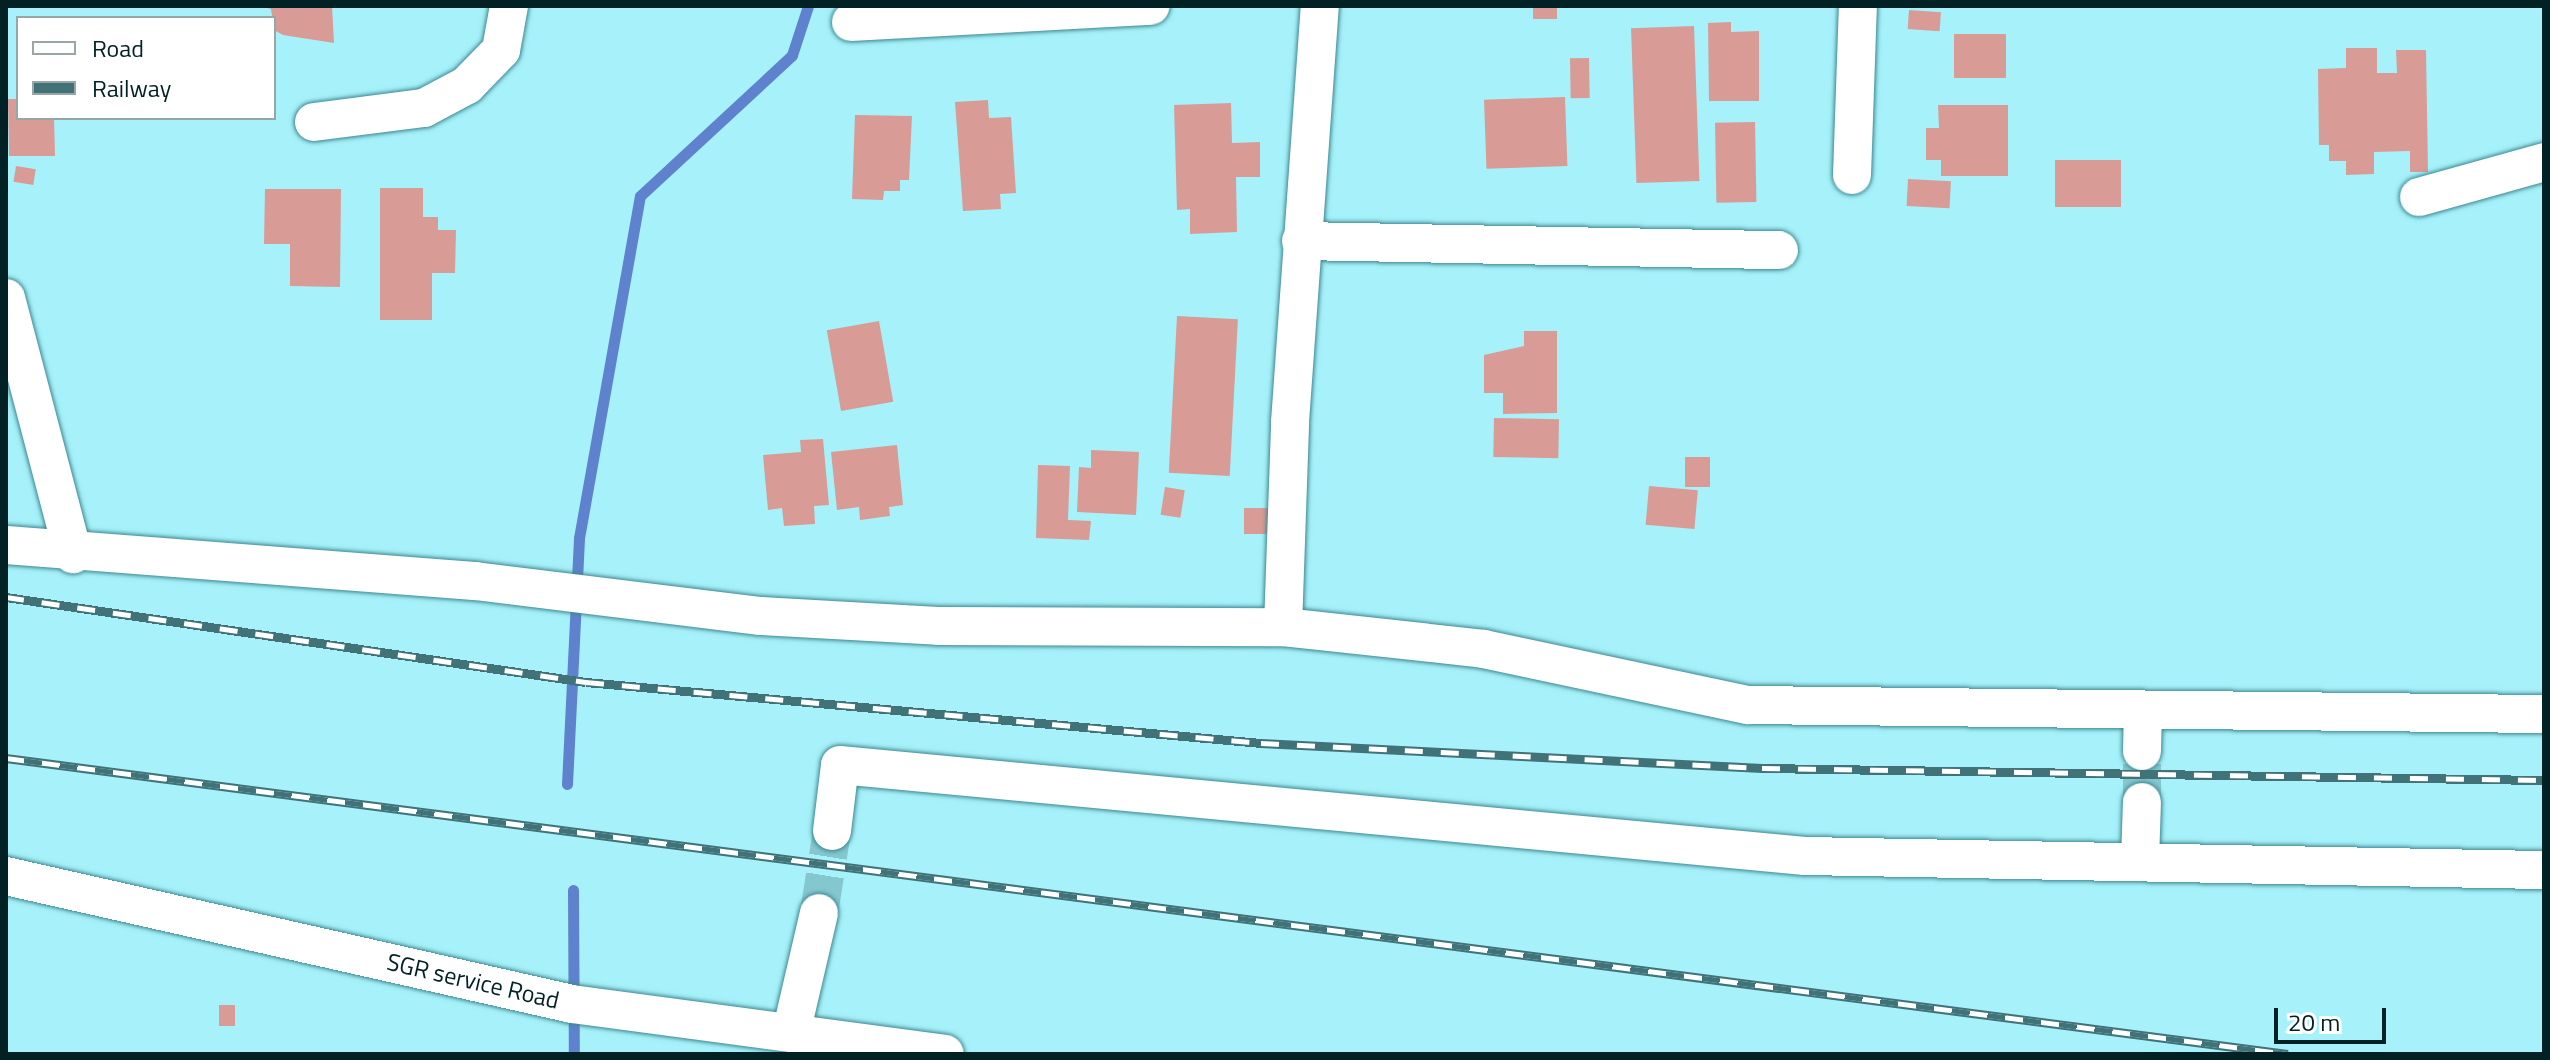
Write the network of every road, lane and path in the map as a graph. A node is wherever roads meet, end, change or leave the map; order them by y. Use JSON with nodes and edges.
{"nodes":[{"id":1,"x":509,"y":6,"type":"edge"},
{"id":2,"x":1151,"y":6,"type":"edge"},
{"id":3,"x":1320,"y":6,"type":"edge"},
{"id":4,"x":1858,"y":6,"type":"edge"},
{"id":5,"x":851,"y":22,"type":"dead end"},
{"id":6,"x":314,"y":122,"type":"dead end"},
{"id":7,"x":2544,"y":162,"type":"edge"},
{"id":8,"x":1852,"y":175,"type":"dead end"},
{"id":9,"x":2419,"y":197,"type":"dead end"},
{"id":10,"x":1301,"y":241,"type":"junction"},
{"id":11,"x":1779,"y":250,"type":"dead end"},
{"id":12,"x":6,"y":298,"type":"edge"},
{"id":13,"x":6,"y":545,"type":"edge"},
{"id":14,"x":73,"y":554,"type":"junction"},
{"id":15,"x":1283,"y":627,"type":"junction"},
{"id":16,"x":2143,"y":710,"type":"junction"},
{"id":17,"x":2544,"y":714,"type":"edge"},
{"id":18,"x":2142,"y":751,"type":"tunnel mouth"},
{"id":19,"x":2142,"y":802,"type":"tunnel mouth"},
{"id":20,"x":832,"y":831,"type":"tunnel mouth"},
{"id":21,"x":2140,"y":861,"type":"junction"},
{"id":22,"x":2544,"y":870,"type":"edge"},
{"id":23,"x":6,"y":876,"type":"edge"},
{"id":24,"x":819,"y":913,"type":"tunnel mouth"},
{"id":25,"x":792,"y":1029,"type":"junction"},
{"id":26,"x":945,"y":1054,"type":"edge"}],
"edges":[{"from":1,"to":6,"type":"street"},
{"from":2,"to":5,"type":"street"},
{"from":3,"to":10,"type":"street"},
{"from":4,"to":8,"type":"street"},
{"from":7,"to":9,"type":"street"},
{"from":10,"to":11,"type":"street"},
{"from":10,"to":15,"type":"street"},
{"from":12,"to":14,"type":"street"},
{"from":13,"to":14,"type":"street"},
{"from":14,"to":15,"type":"street"},
{"from":15,"to":16,"type":"street"},
{"from":16,"to":17,"type":"street"},
{"from":16,"to":18,"type":"street"},
{"from":19,"to":21,"type":"street"},
{"from":20,"to":21,"type":"street"},
{"from":21,"to":22,"type":"street"},
{"from":23,"to":25,"type":"street","name":"SGR service Road"},
{"from":24,"to":25,"type":"street"},
{"from":25,"to":26,"type":"street","name":"SGR service Road"}]}
